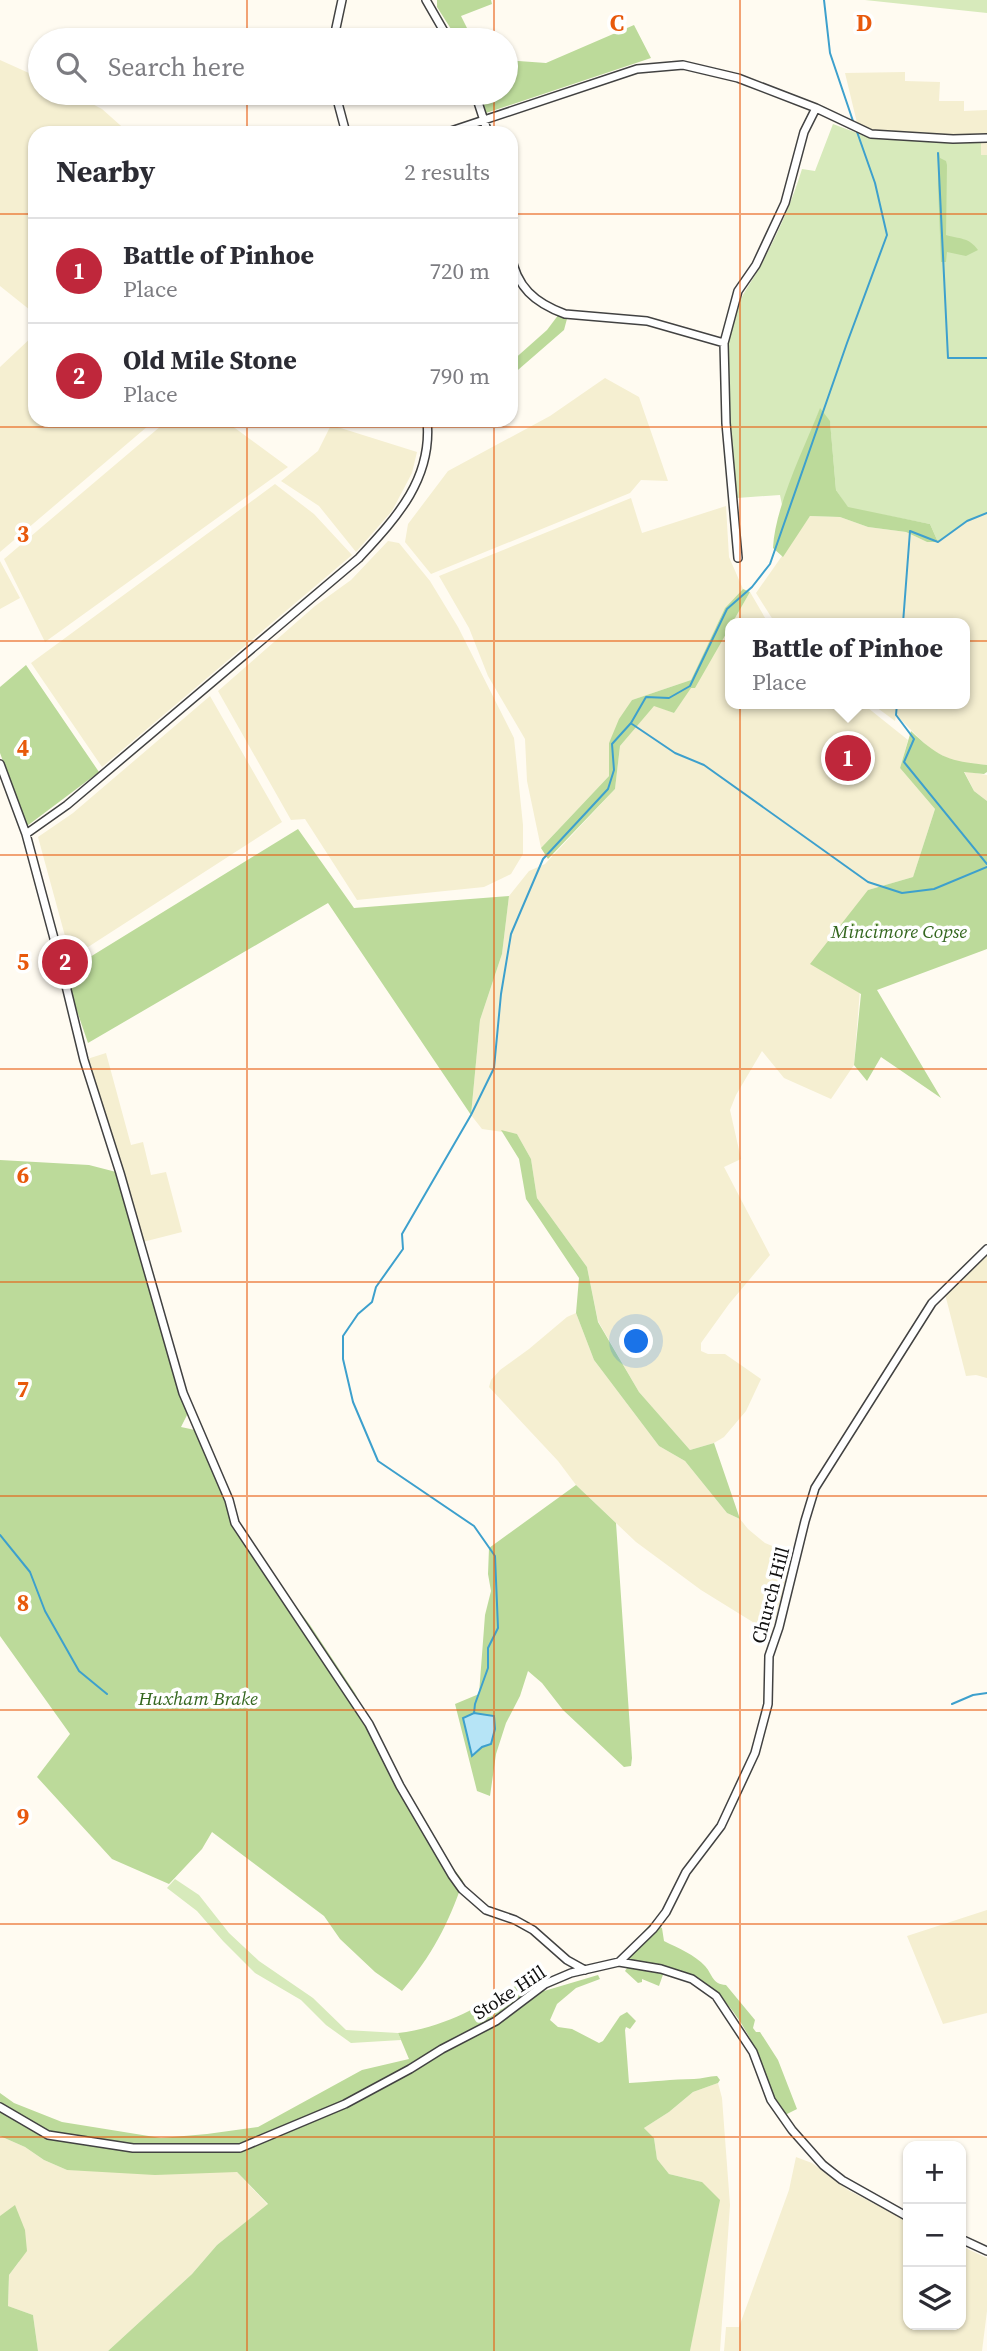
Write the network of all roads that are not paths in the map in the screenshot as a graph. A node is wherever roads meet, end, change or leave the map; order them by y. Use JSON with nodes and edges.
{"nodes":[{"id":1,"x":342,"y":0,"type":"edge"},
{"id":2,"x":426,"y":0,"type":"edge"},
{"id":3,"x":336,"y":28,"type":"edge"},
{"id":4,"x":442,"y":28,"type":"edge"},
{"id":5,"x":340,"y":105,"type":"edge"},
{"id":6,"x":479,"y":105,"type":"edge"},
{"id":7,"x":816,"y":108,"type":"junction"},
{"id":8,"x":485,"y":121,"type":"junction"},
{"id":9,"x":344,"y":126,"type":"edge"},
{"id":10,"x":468,"y":126,"type":"edge"},
{"id":11,"x":486,"y":126,"type":"edge"},
{"id":12,"x":987,"y":138,"type":"edge"},
{"id":13,"x":518,"y":281,"type":"edge"},
{"id":14,"x":724,"y":343,"type":"junction"},
{"id":15,"x":428,"y":427,"type":"edge"},
{"id":16,"x":738,"y":558,"type":"dead end"},
{"id":17,"x":0,"y":764,"type":"edge"},
{"id":18,"x":26,"y":834,"type":"junction"},
{"id":19,"x":987,"y":1250,"type":"edge"},
{"id":20,"x":619,"y":1962,"type":"junction"},
{"id":21,"x":572,"y":1963,"type":"junction"},
{"id":22,"x":585,"y":1970,"type":"junction"},
{"id":23,"x":571,"y":1973,"type":"junction"},
{"id":24,"x":0,"y":2107,"type":"edge"},
{"id":25,"x":903,"y":2214,"type":"edge"},
{"id":26,"x":966,"y":2241,"type":"edge"},
{"id":27,"x":987,"y":2251,"type":"edge"}],
"edges":[{"from":1,"to":3,"type":"street"},
{"from":2,"to":4,"type":"street"},
{"from":5,"to":9,"type":"street"},
{"from":6,"to":8,"type":"street"},
{"from":7,"to":8,"type":"street"},
{"from":7,"to":12,"type":"street"},
{"from":7,"to":14,"type":"street"},
{"from":8,"to":10,"type":"street"},
{"from":8,"to":11,"type":"street"},
{"from":13,"to":14,"type":"street"},
{"from":14,"to":16,"type":"street"},
{"from":15,"to":18,"type":"street"},
{"from":17,"to":18,"type":"street"},
{"from":18,"to":21,"type":"street"},
{"from":19,"to":20,"type":"street","name":"Church Hill"},
{"from":20,"to":22,"type":"street","name":"Stoke Hill"},
{"from":20,"to":25,"type":"street","name":"Stoke Hill"},
{"from":21,"to":22,"type":"street"},
{"from":21,"to":23,"type":"street"},
{"from":22,"to":23,"type":"street","name":"Stoke Hill"},
{"from":23,"to":24,"type":"street","name":"Stoke Hill"},
{"from":26,"to":27,"type":"street"}]}
